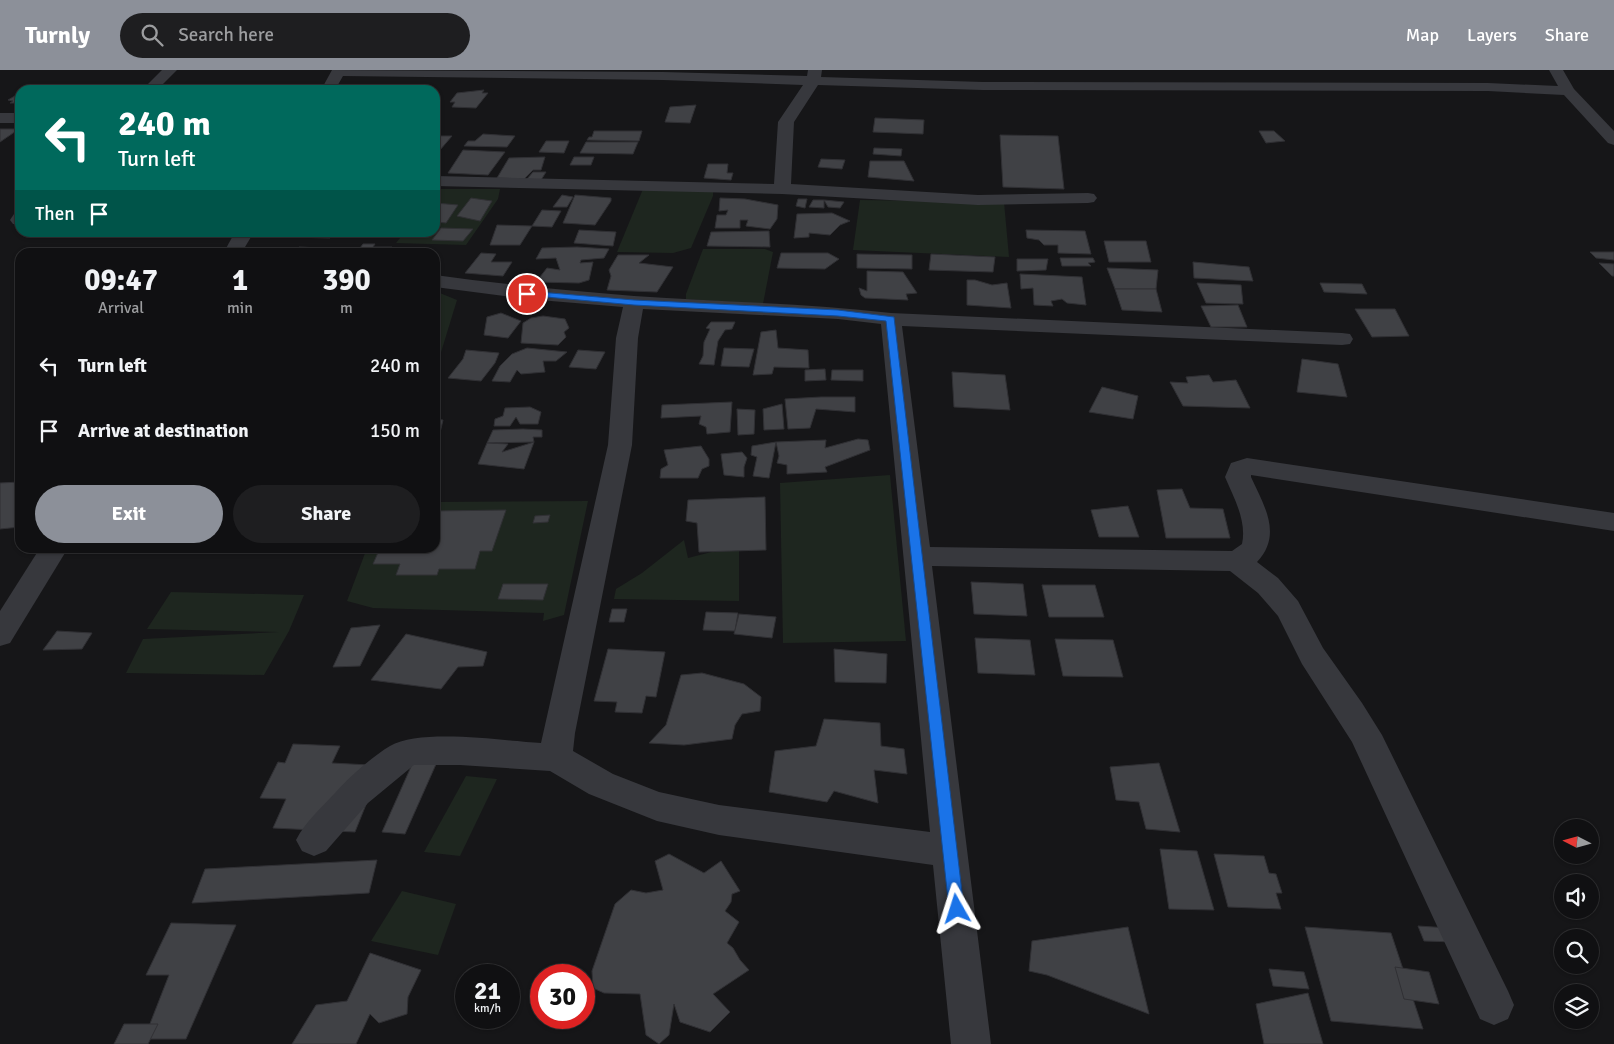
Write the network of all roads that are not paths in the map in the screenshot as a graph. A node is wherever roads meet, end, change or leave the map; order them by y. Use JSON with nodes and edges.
{"nodes":[{"id":1,"x":170,"y":70,"type":"edge"},
{"id":2,"x":322,"y":70,"type":"edge"},
{"id":3,"x":1157,"y":70,"type":"edge"},
{"id":4,"x":1556,"y":70,"type":"edge"},
{"id":5,"x":338,"y":71,"type":"edge"},
{"id":6,"x":663,"y":73,"type":"edge"},
{"id":7,"x":815,"y":76,"type":"edge"},
{"id":8,"x":154,"y":85,"type":"edge"},
{"id":9,"x":331,"y":85,"type":"edge"},
{"id":10,"x":1167,"y":85,"type":"junction"},
{"id":11,"x":1568,"y":91,"type":"junction"},
{"id":12,"x":0,"y":118,"type":"edge"},
{"id":13,"x":15,"y":118,"type":"edge"},
{"id":14,"x":1614,"y":140,"type":"edge"},
{"id":15,"x":440,"y":181,"type":"edge"},
{"id":16,"x":782,"y":189,"type":"junction"},
{"id":17,"x":1088,"y":198,"type":"dead end"},
{"id":18,"x":242,"y":237,"type":"edge"},
{"id":19,"x":235,"y":248,"type":"edge"},
{"id":20,"x":440,"y":282,"type":"edge"},
{"id":21,"x":634,"y":302,"type":"junction"},
{"id":22,"x":890,"y":318,"type":"junction"},
{"id":23,"x":1342,"y":339,"type":"dead end"},
{"id":24,"x":1614,"y":522,"type":"edge"},
{"id":25,"x":51,"y":553,"type":"edge"},
{"id":26,"x":917,"y":556,"type":"junction"},
{"id":27,"x":1236,"y":561,"type":"junction"},
{"id":28,"x":0,"y":635,"type":"edge"},
{"id":29,"x":556,"y":758,"type":"junction"},
{"id":30,"x":314,"y":840,"type":"dead end"},
{"id":31,"x":950,"y":851,"type":"junction"},
{"id":32,"x":1494,"y":1005,"type":"dead end"},
{"id":33,"x":971,"y":1044,"type":"edge"}],
"edges":[{"from":1,"to":8,"type":"street"},
{"from":2,"to":5,"type":"street"},
{"from":3,"to":10,"type":"street"},
{"from":4,"to":11,"type":"street"},
{"from":5,"to":6,"type":"street"},
{"from":5,"to":9,"type":"street"},
{"from":6,"to":7,"type":"street"},
{"from":7,"to":10,"type":"street"},
{"from":7,"to":16,"type":"street"},
{"from":10,"to":11,"type":"street"},
{"from":11,"to":14,"type":"street"},
{"from":12,"to":13,"type":"street"},
{"from":15,"to":16,"type":"street"},
{"from":16,"to":17,"type":"street"},
{"from":18,"to":19,"type":"street"},
{"from":20,"to":21,"type":"street"},
{"from":21,"to":22,"type":"street"},
{"from":21,"to":29,"type":"street"},
{"from":22,"to":23,"type":"street"},
{"from":22,"to":26,"type":"street"},
{"from":24,"to":27,"type":"street"},
{"from":25,"to":28,"type":"street"},
{"from":26,"to":27,"type":"street"},
{"from":26,"to":31,"type":"street"},
{"from":27,"to":32,"type":"street"},
{"from":29,"to":30,"type":"street"},
{"from":29,"to":31,"type":"street"},
{"from":31,"to":33,"type":"street"}]}
